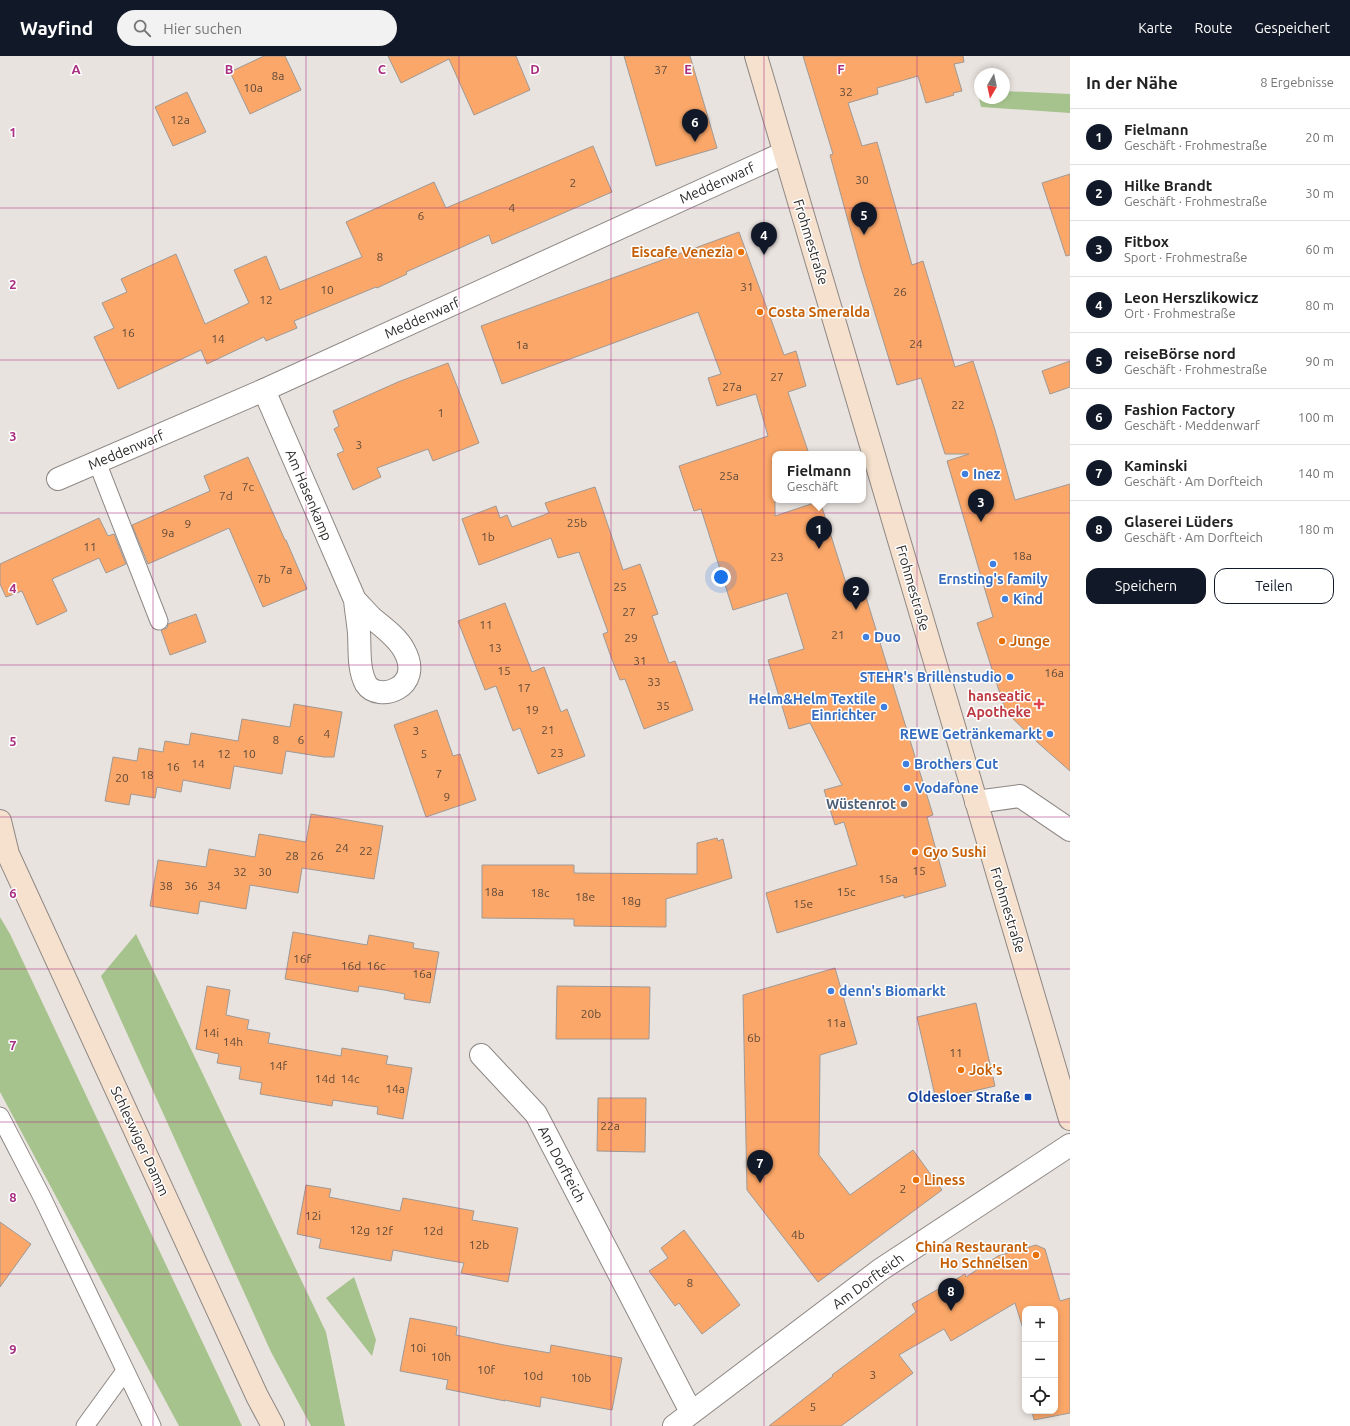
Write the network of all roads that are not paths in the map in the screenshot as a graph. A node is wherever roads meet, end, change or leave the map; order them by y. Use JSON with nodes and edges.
{"nodes":[{"id":1,"x":756,"y":56,"type":"edge"},
{"id":2,"x":784,"y":153,"type":"junction"},
{"id":3,"x":264,"y":390,"type":"junction"},
{"id":4,"x":97,"y":462,"type":"junction"},
{"id":5,"x":58,"y":480,"type":"dead end"},
{"id":6,"x":355,"y":600,"type":"dead end"},
{"id":7,"x":159,"y":621,"type":"dead end"},
{"id":8,"x":976,"y":802,"type":"junction"},
{"id":9,"x":0,"y":821,"type":"edge"},
{"id":10,"x":1063,"y":825,"type":"edge"},
{"id":11,"x":4,"y":849,"type":"edge"},
{"id":12,"x":481,"y":1055,"type":"dead end"},
{"id":13,"x":0,"y":1116,"type":"edge"},
{"id":14,"x":1070,"y":1118,"type":"edge"},
{"id":15,"x":1070,"y":1145,"type":"edge"},
{"id":16,"x":125,"y":1371,"type":"junction"},
{"id":17,"x":691,"y":1412,"type":"junction"},
{"id":18,"x":85,"y":1426,"type":"edge"},
{"id":19,"x":152,"y":1426,"type":"edge"},
{"id":20,"x":273,"y":1426,"type":"edge"},
{"id":21,"x":674,"y":1426,"type":"edge"}],
"edges":[{"from":1,"to":2,"type":"street","name":"Frohmestraße"},
{"from":2,"to":3,"type":"street","name":"Meddenwarf"},
{"from":2,"to":8,"type":"street","name":"Frohmestraße"},
{"from":3,"to":4,"type":"street","name":"Meddenwarf"},
{"from":3,"to":6,"type":"street","name":"Am Hasenkamp"},
{"from":4,"to":5,"type":"street","name":"Meddenwarf"},
{"from":4,"to":7,"type":"lane"},
{"from":8,"to":10,"type":"street"},
{"from":8,"to":14,"type":"street","name":"Frohmestraße"},
{"from":9,"to":11,"type":"street","name":"Schleswiger Damm"},
{"from":11,"to":20,"type":"street","name":"Schleswiger Damm"},
{"from":12,"to":17,"type":"street","name":"Am Dorfteich"},
{"from":13,"to":16,"type":"lane"},
{"from":15,"to":17,"type":"street","name":"Am Dorfteich"},
{"from":16,"to":18,"type":"lane"},
{"from":16,"to":19,"type":"lane"},
{"from":17,"to":21,"type":"street","name":"Am Dorfteich"}]}
